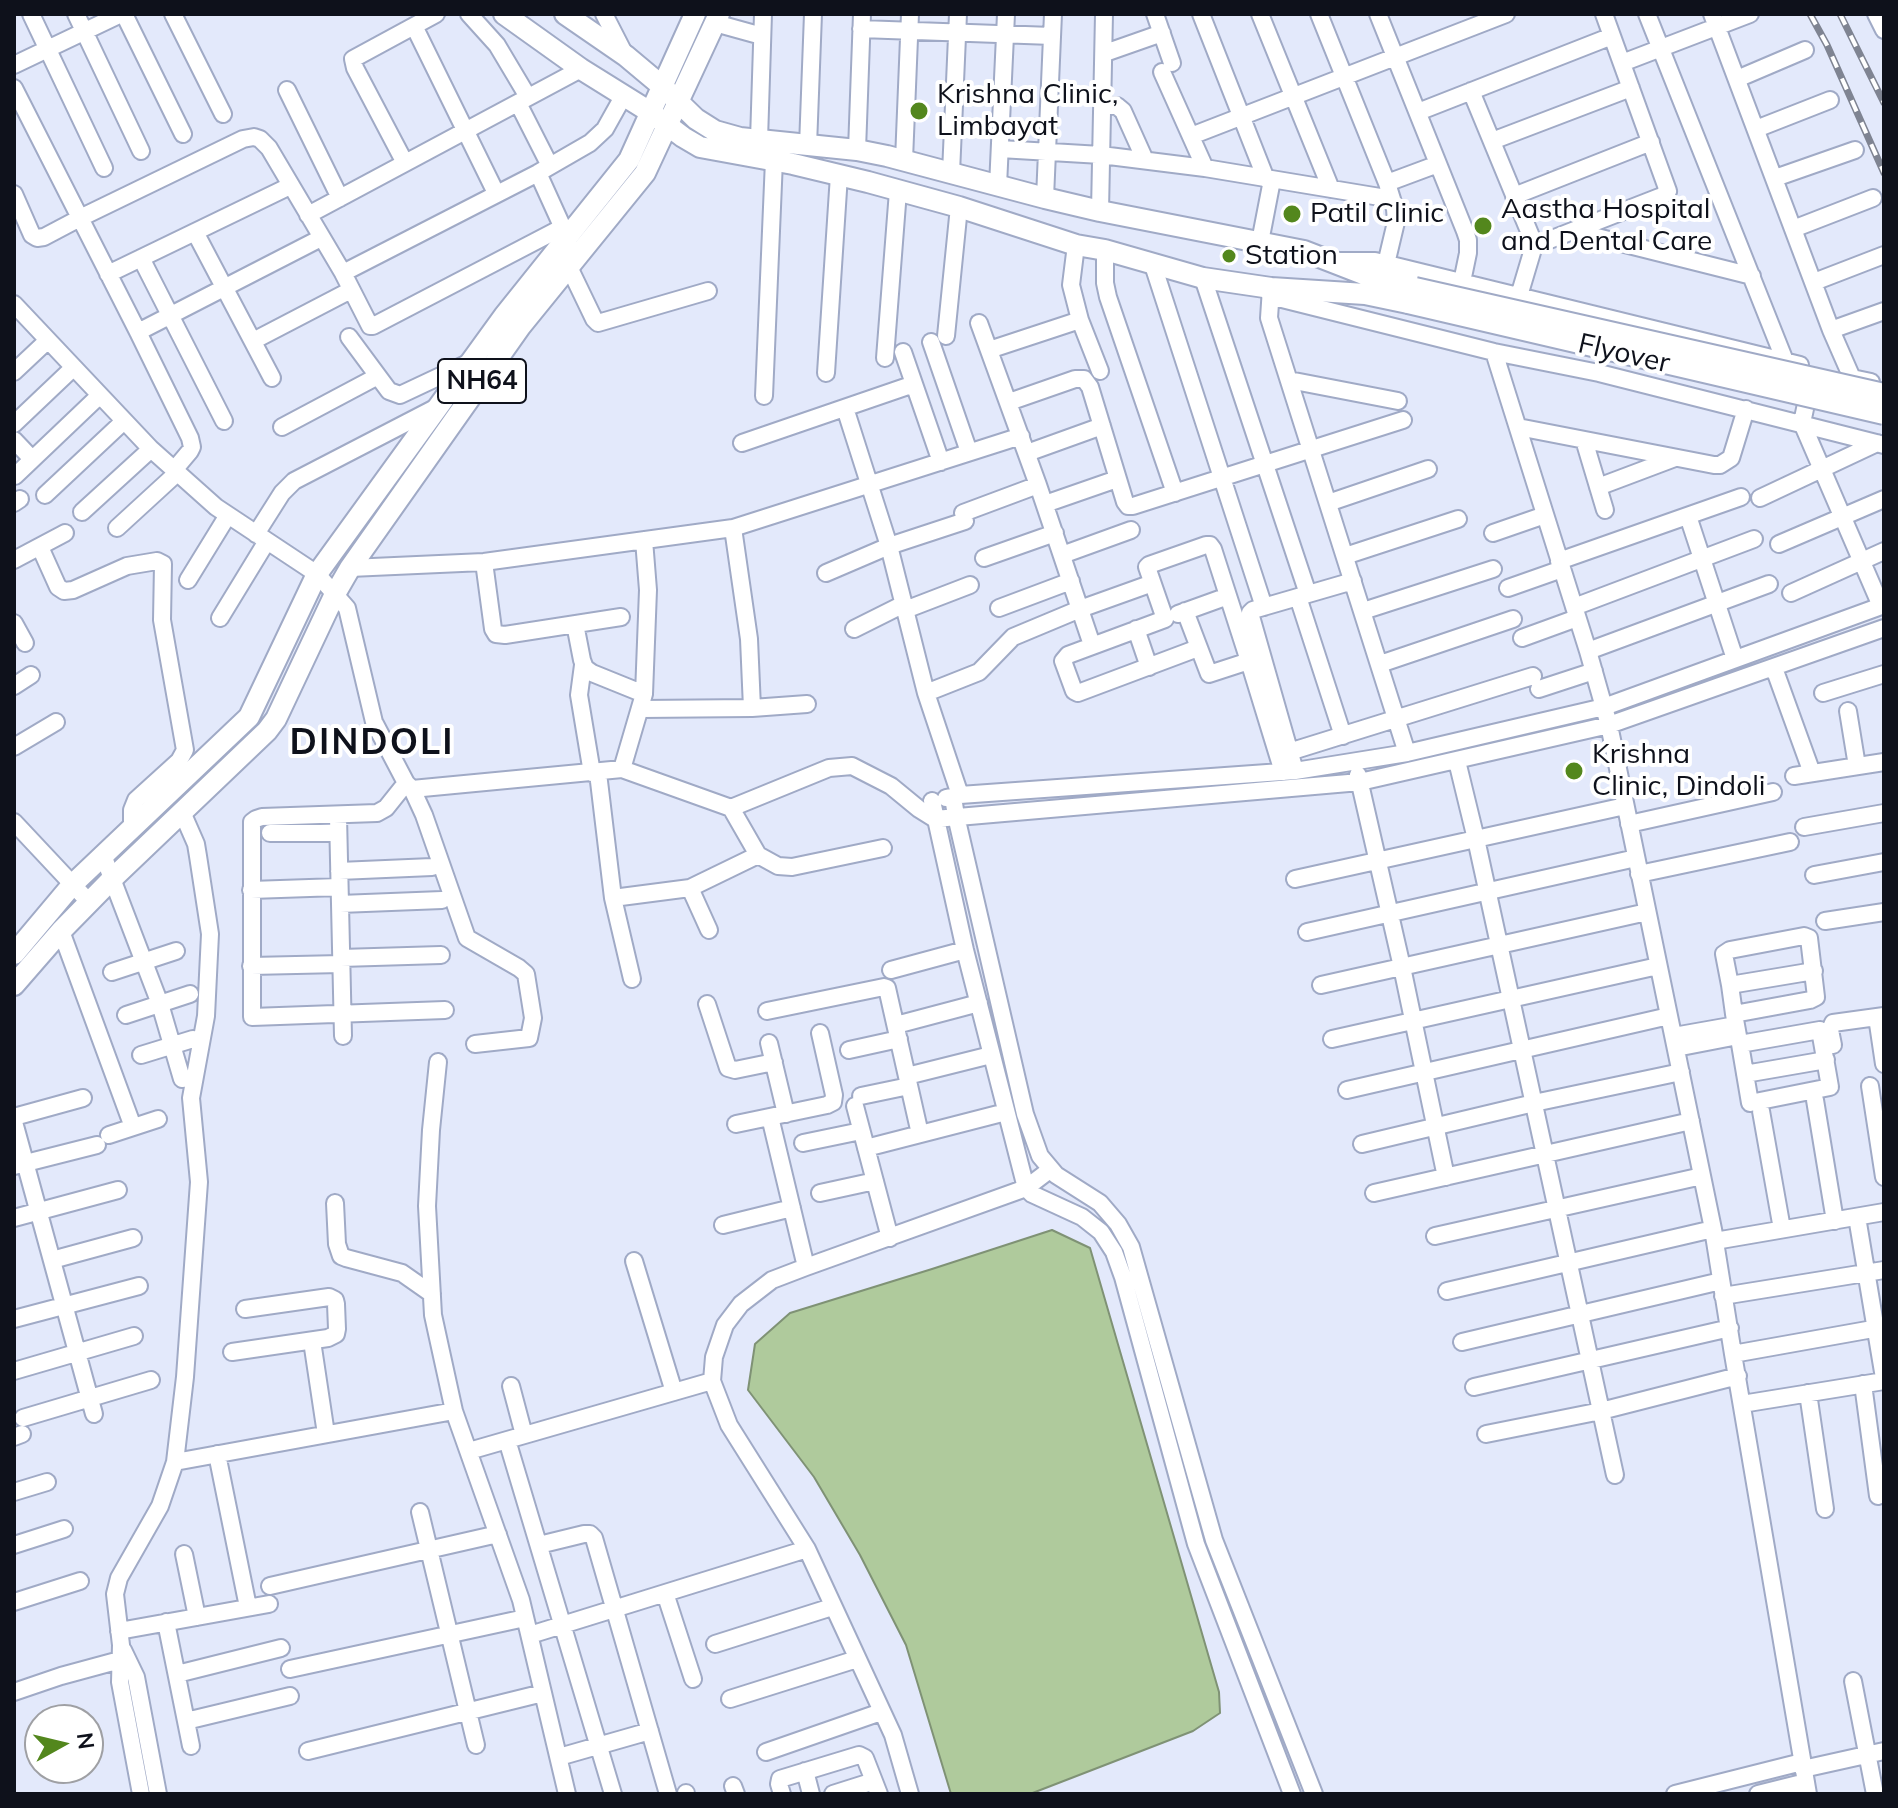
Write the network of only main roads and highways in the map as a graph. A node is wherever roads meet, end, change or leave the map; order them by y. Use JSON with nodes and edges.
{"nodes":[{"id":1,"x":504,"y":14,"type":"edge"},
{"id":2,"x":565,"y":14,"type":"edge"},
{"id":3,"x":695,"y":14,"type":"edge"},
{"id":4,"x":717,"y":18,"type":"edge"},
{"id":5,"x":663,"y":87,"type":"junction"},
{"id":6,"x":679,"y":102,"type":"junction"},
{"id":7,"x":650,"y":112,"type":"junction"},
{"id":8,"x":668,"y":126,"type":"junction"},
{"id":9,"x":1374,"y":278,"type":"junction"},
{"id":10,"x":1411,"y":296,"type":"junction"},
{"id":11,"x":1884,"y":394,"type":"edge"},
{"id":12,"x":1884,"y":414,"type":"edge"},
{"id":13,"x":14,"y":954,"type":"edge"},
{"id":14,"x":14,"y":985,"type":"edge"}],
"edges":[{"from":1,"to":7,"type":"main road"},
{"from":2,"to":5,"type":"main road"},
{"from":3,"to":5,"type":"main road","number":"NH64"},
{"from":4,"to":6,"type":"main road","number":"NH64"},
{"from":5,"to":6,"type":"main road"},
{"from":5,"to":7,"type":"main road","number":"NH64"},
{"from":6,"to":8,"type":"main road","number":"NH64"},
{"from":6,"to":9,"type":"main road"},
{"from":7,"to":8,"type":"main road"},
{"from":7,"to":13,"type":"main road","number":"NH64"},
{"from":8,"to":9,"type":"main road"},
{"from":8,"to":14,"type":"main road","number":"NH64"},
{"from":9,"to":10,"type":"main road","name":"Flyover"},
{"from":10,"to":11,"type":"main road","name":"Flyover","bridge":true},
{"from":10,"to":12,"type":"main road","name":"Flyover","bridge":true}]}
